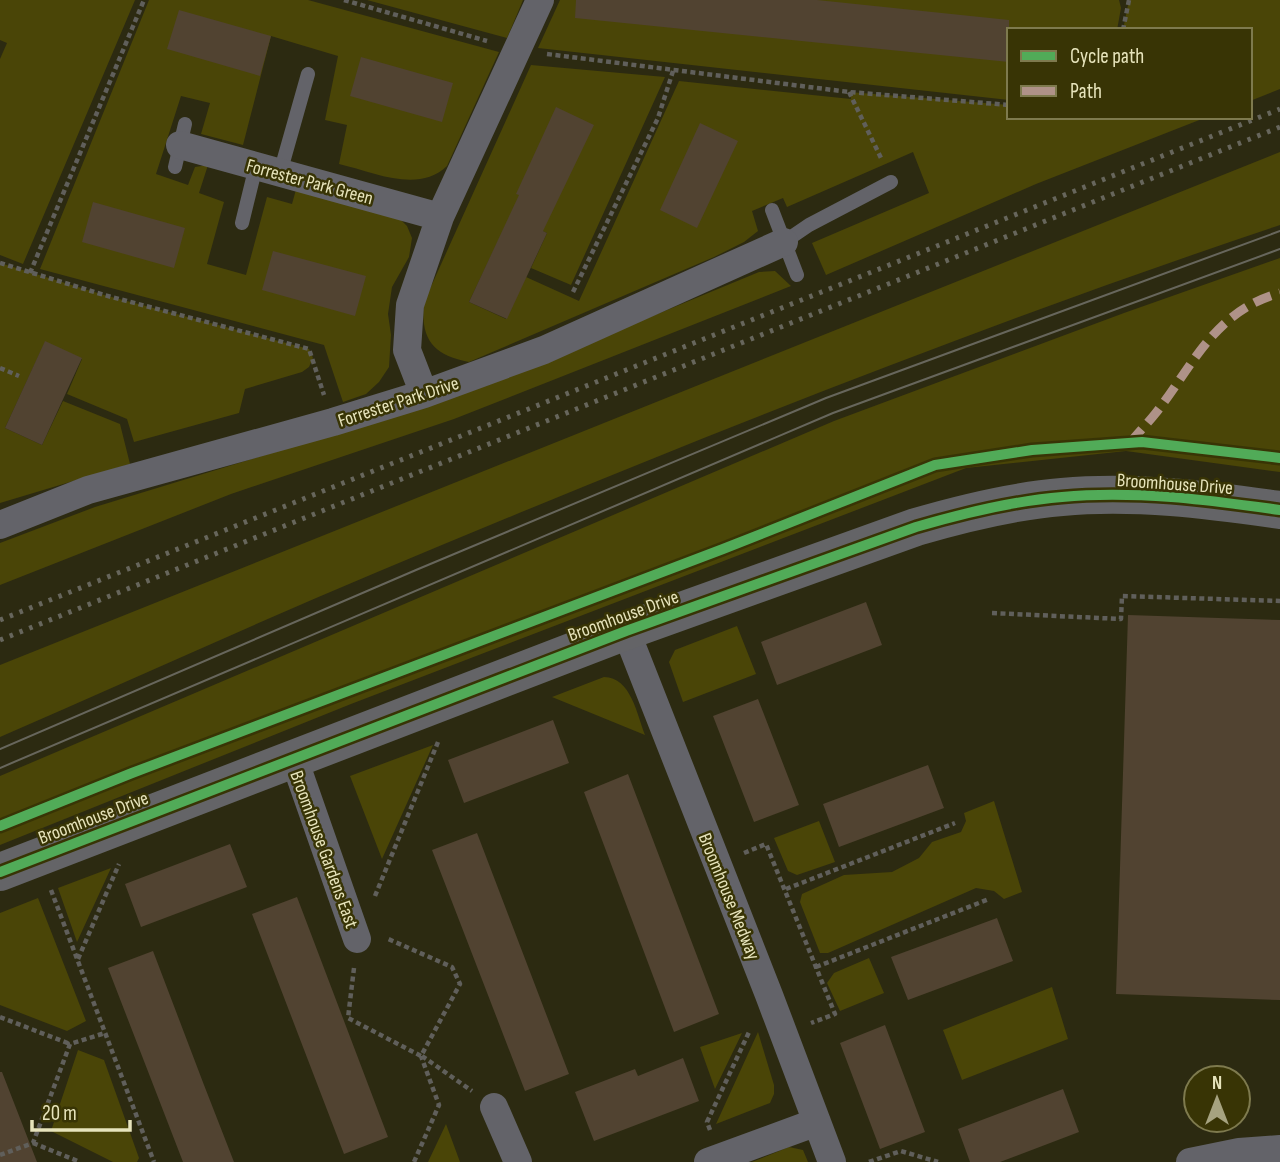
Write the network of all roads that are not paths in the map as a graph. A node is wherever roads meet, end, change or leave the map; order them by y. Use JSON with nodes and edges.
{"nodes":[{"id":1,"x":540,"y":0,"type":"edge"},
{"id":2,"x":308,"y":74,"type":"dead end"},
{"id":3,"x":180,"y":145,"type":"dead end"},
{"id":4,"x":268,"y":170,"type":"junction"},
{"id":5,"x":891,"y":182,"type":"road end"},
{"id":6,"x":772,"y":210,"type":"dead end"},
{"id":7,"x":440,"y":217,"type":"junction"},
{"id":8,"x":242,"y":223,"type":"dead end"},
{"id":9,"x":784,"y":242,"type":"junction"},
{"id":10,"x":797,"y":275,"type":"dead end"},
{"id":11,"x":424,"y":394,"type":"junction"},
{"id":12,"x":1280,"y":510,"type":"edge"},
{"id":13,"x":0,"y":526,"type":"edge"},
{"id":14,"x":626,"y":631,"type":"junction"},
{"id":15,"x":293,"y":759,"type":"junction"},
{"id":16,"x":0,"y":872,"type":"edge"},
{"id":17,"x":357,"y":939,"type":"road end"},
{"id":18,"x":494,"y":1107,"type":"road end"},
{"id":19,"x":817,"y":1122,"type":"junction"},
{"id":20,"x":1280,"y":1149,"type":"edge"},
{"id":21,"x":714,"y":1160,"type":"edge"},
{"id":22,"x":518,"y":1162,"type":"edge"},
{"id":23,"x":832,"y":1162,"type":"edge"},
{"id":24,"x":1190,"y":1162,"type":"edge"}],
"edges":[{"from":1,"to":7,"type":"street"},
{"from":2,"to":4,"type":"lane"},
{"from":3,"to":4,"type":"street","name":"Forrester Park Green"},
{"from":4,"to":7,"type":"street","name":"Forrester Park Green"},
{"from":4,"to":8,"type":"lane"},
{"from":5,"to":9,"type":"lane"},
{"from":6,"to":9,"type":"lane"},
{"from":7,"to":11,"type":"street"},
{"from":9,"to":10,"type":"lane"},
{"from":9,"to":11,"type":"street","name":"Forrester Park Drive"},
{"from":11,"to":13,"type":"street","name":"Forrester Park Drive"},
{"from":12,"to":14,"type":"street","name":"Broomhouse Drive"},
{"from":14,"to":15,"type":"street","name":"Broomhouse Drive"},
{"from":14,"to":19,"type":"street","name":"Broomhouse Medway"},
{"from":15,"to":16,"type":"street","name":"Broomhouse Drive"},
{"from":15,"to":17,"type":"street","name":"Broomhouse Gardens East"},
{"from":18,"to":22,"type":"street"},
{"from":19,"to":21,"type":"street"},
{"from":19,"to":23,"type":"street","name":"Broomhouse Medway"},
{"from":20,"to":24,"type":"street"}]}
